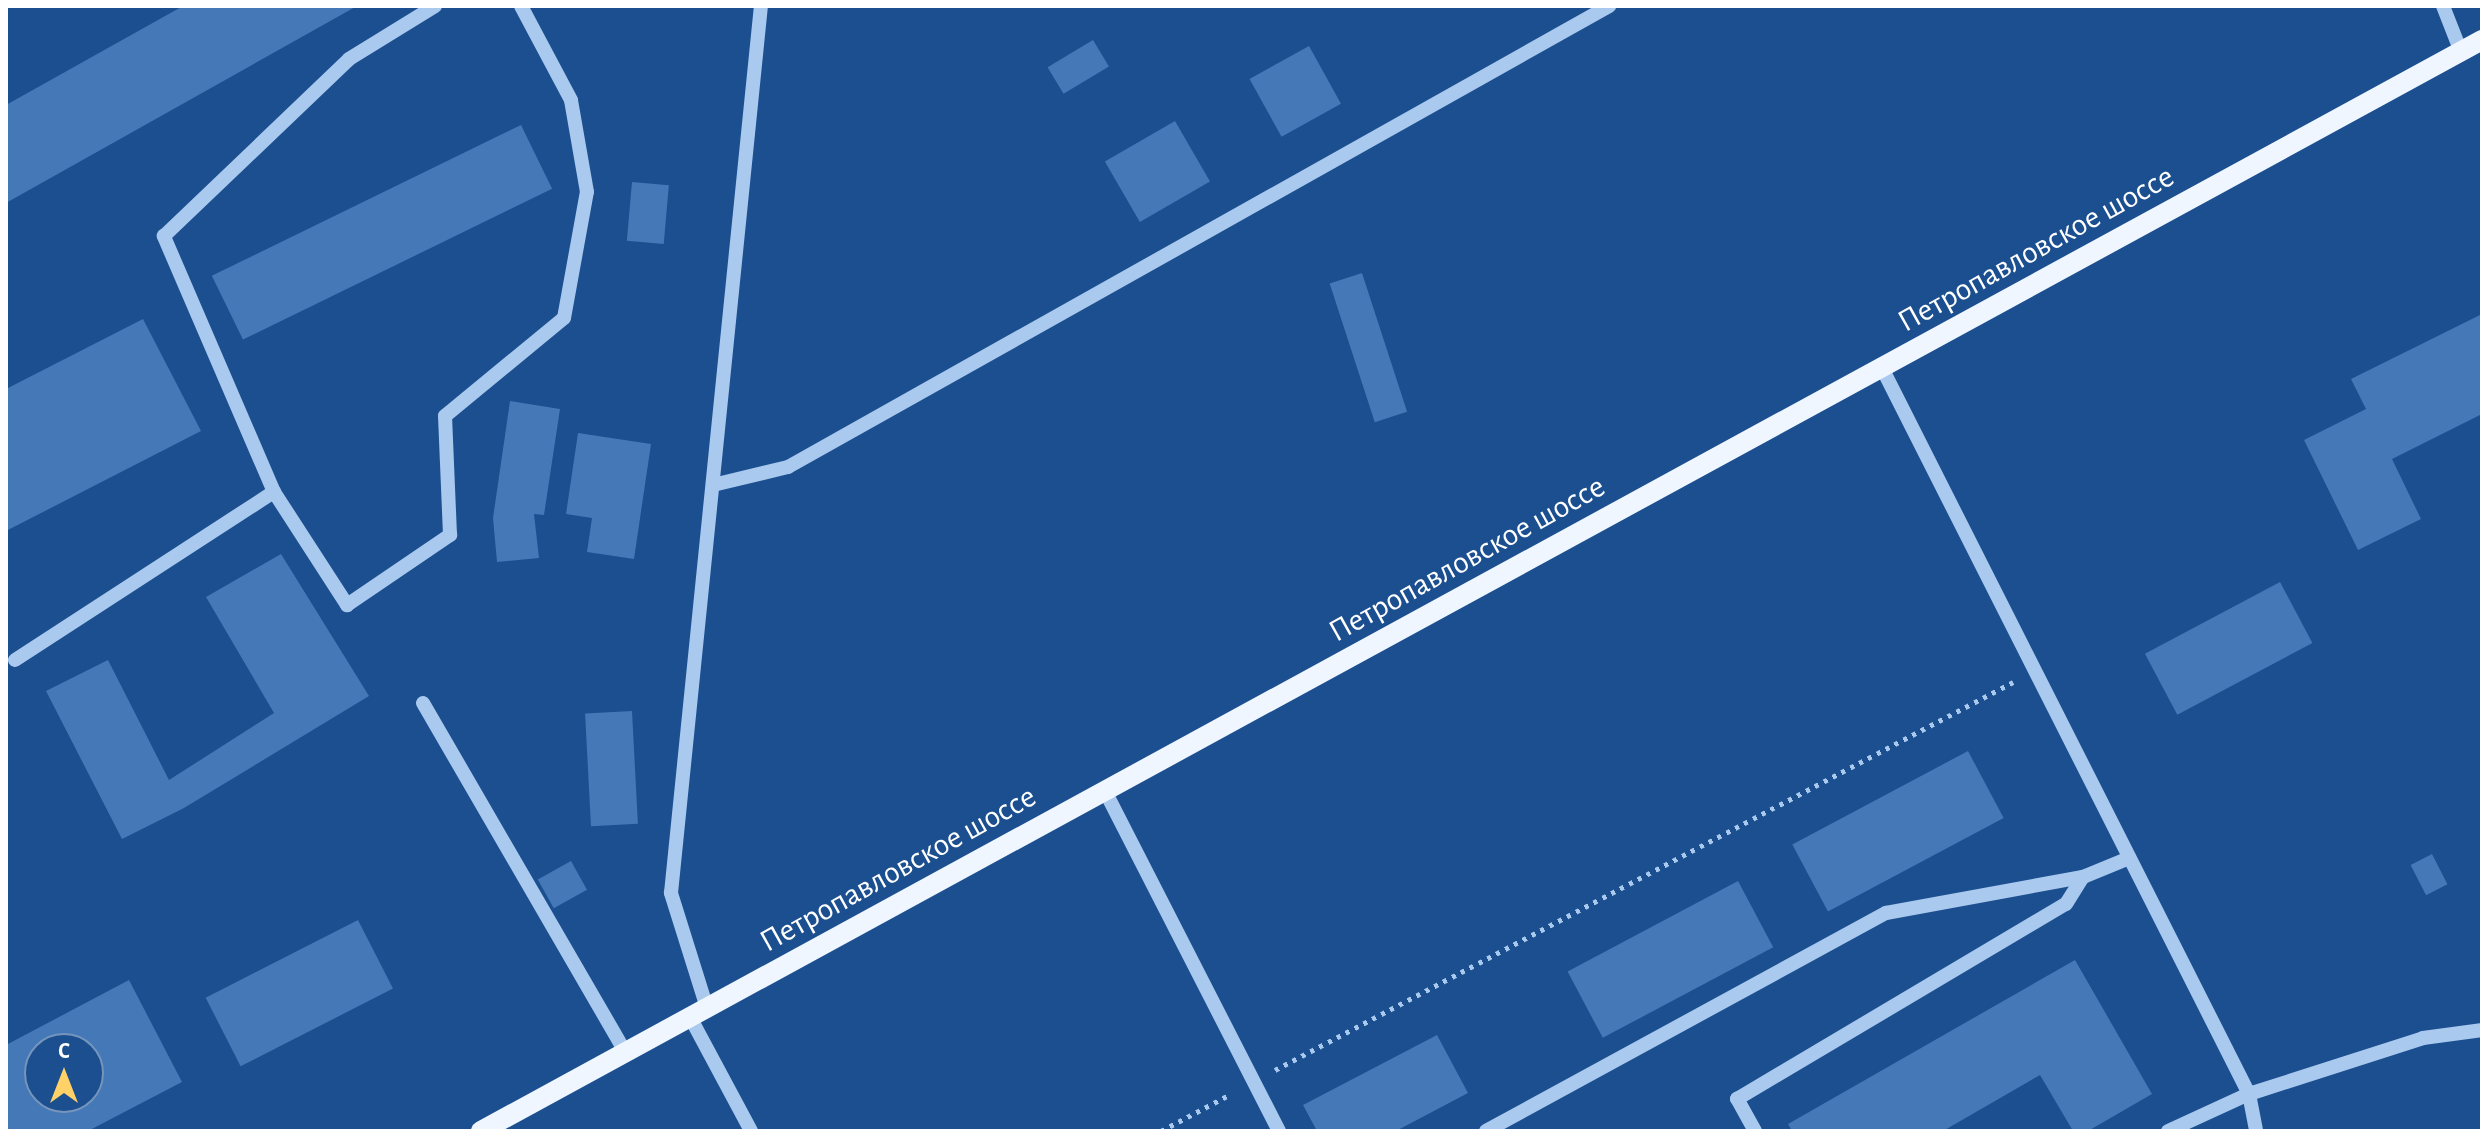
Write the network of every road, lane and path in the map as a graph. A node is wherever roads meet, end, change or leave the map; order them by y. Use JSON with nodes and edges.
{"nodes":[{"id":1,"x":435,"y":6,"type":"edge"},
{"id":2,"x":521,"y":6,"type":"edge"},
{"id":3,"x":761,"y":6,"type":"edge"},
{"id":4,"x":1609,"y":6,"type":"edge"},
{"id":5,"x":2443,"y":6,"type":"edge"},
{"id":6,"x":2482,"y":40,"type":"edge"},
{"id":7,"x":2461,"y":52,"type":"junction"},
{"id":8,"x":1882,"y":368,"type":"junction"},
{"id":9,"x":713,"y":485,"type":"junction"},
{"id":10,"x":274,"y":492,"type":"junction"},
{"id":11,"x":15,"y":660,"type":"dead end"},
{"id":12,"x":2034,"y":670,"type":"junction"},
{"id":13,"x":423,"y":703,"type":"dead end"},
{"id":14,"x":1105,"y":791,"type":"junction"},
{"id":15,"x":2129,"y":858,"type":"junction"},
{"id":16,"x":2083,"y":877,"type":"junction"},
{"id":17,"x":698,"y":1012,"type":"junction"},
{"id":18,"x":2482,"y":1030,"type":"edge"},
{"id":19,"x":625,"y":1052,"type":"junction"},
{"id":20,"x":1253,"y":1082,"type":"junction"},
{"id":21,"x":2249,"y":1094,"type":"junction"},
{"id":22,"x":481,"y":1131,"type":"edge"},
{"id":23,"x":751,"y":1131,"type":"edge"},
{"id":24,"x":1161,"y":1131,"type":"edge"},
{"id":25,"x":1279,"y":1131,"type":"edge"},
{"id":26,"x":1486,"y":1131,"type":"edge"},
{"id":27,"x":1755,"y":1131,"type":"edge"},
{"id":28,"x":2168,"y":1131,"type":"edge"},
{"id":29,"x":2256,"y":1131,"type":"edge"}],
"edges":[{"from":1,"to":10,"type":"street"},
{"from":2,"to":10,"type":"street"},
{"from":3,"to":9,"type":"street"},
{"from":4,"to":9,"type":"street"},
{"from":5,"to":7,"type":"street"},
{"from":6,"to":7,"type":"main road","name":"Петропавловское шоссе"},
{"from":7,"to":8,"type":"main road","name":"Петропавловское шоссе"},
{"from":8,"to":12,"type":"street"},
{"from":8,"to":14,"type":"main road","name":"Петропавловское шоссе"},
{"from":9,"to":17,"type":"street"},
{"from":10,"to":11,"type":"street"},
{"from":12,"to":15,"type":"street"},
{"from":12,"to":20,"type":"path"},
{"from":13,"to":19,"type":"street"},
{"from":14,"to":17,"type":"main road","name":"Петропавловское шоссе"},
{"from":14,"to":20,"type":"street"},
{"from":15,"to":16,"type":"street"},
{"from":15,"to":21,"type":"street"},
{"from":16,"to":26,"type":"street"},
{"from":16,"to":27,"type":"street"},
{"from":17,"to":19,"type":"main road","name":"Петропавловское шоссе"},
{"from":17,"to":23,"type":"street"},
{"from":18,"to":21,"type":"street"},
{"from":19,"to":22,"type":"main road","name":"Петропавловское шоссе"},
{"from":20,"to":24,"type":"path"},
{"from":20,"to":25,"type":"street"},
{"from":21,"to":28,"type":"street"},
{"from":21,"to":29,"type":"street"}]}
